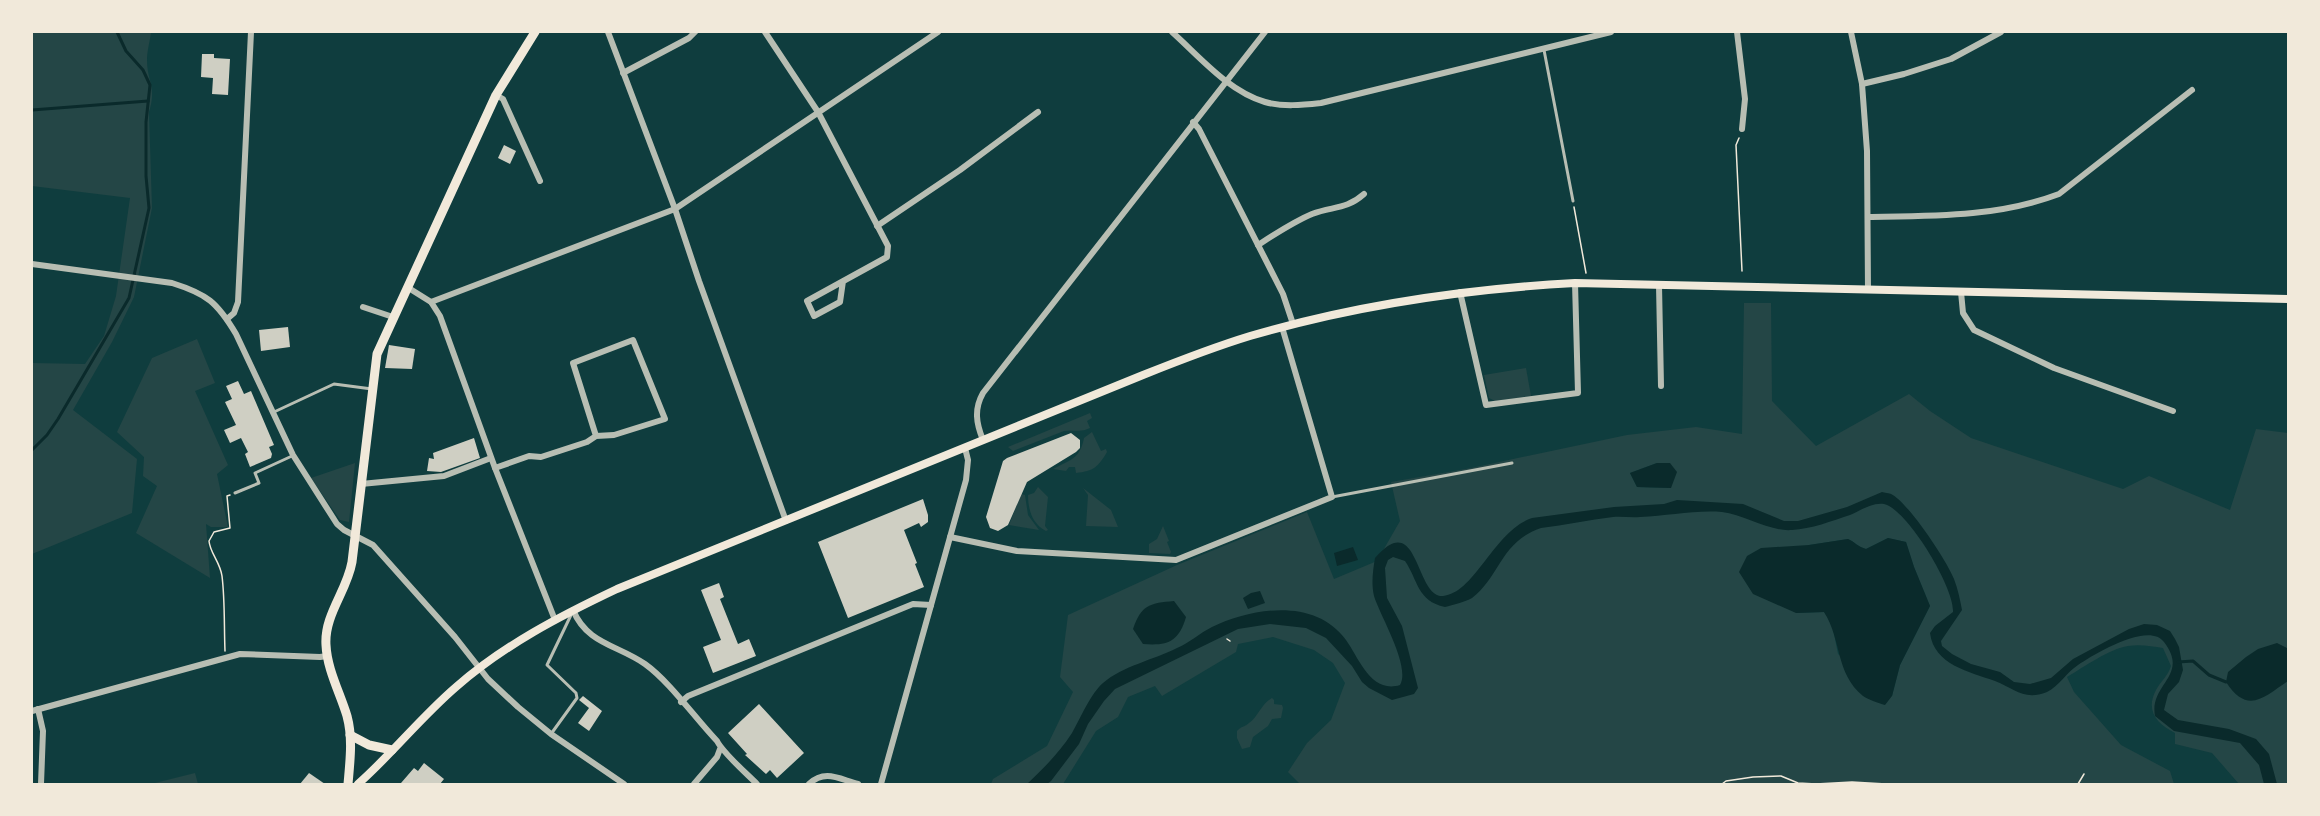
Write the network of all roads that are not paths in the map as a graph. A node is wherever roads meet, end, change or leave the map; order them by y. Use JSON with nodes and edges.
{"nodes":[{"id":1,"x":251,"y":32,"type":"edge"},
{"id":2,"x":535,"y":32,"type":"edge"},
{"id":3,"x":608,"y":32,"type":"edge"},
{"id":4,"x":695,"y":32,"type":"edge"},
{"id":5,"x":765,"y":32,"type":"edge"},
{"id":6,"x":938,"y":32,"type":"edge"},
{"id":7,"x":1172,"y":32,"type":"edge"},
{"id":8,"x":1265,"y":32,"type":"edge"},
{"id":9,"x":1569,"y":32,"type":"edge"},
{"id":10,"x":1611,"y":32,"type":"edge"},
{"id":11,"x":1737,"y":32,"type":"edge"},
{"id":12,"x":1851,"y":32,"type":"edge"},
{"id":13,"x":2001,"y":32,"type":"edge"},
{"id":14,"x":1572,"y":41,"type":"junction"},
{"id":15,"x":1544,"y":48,"type":"junction"},
{"id":16,"x":623,"y":73,"type":"junction"},
{"id":17,"x":1227,"y":81,"type":"junction"},
{"id":18,"x":1862,"y":84,"type":"junction"},
{"id":19,"x":2192,"y":90,"type":"dead end"},
{"id":20,"x":496,"y":95,"type":"junction"},
{"id":21,"x":1038,"y":111,"type":"dead end"},
{"id":22,"x":818,"y":112,"type":"junction"},
{"id":23,"x":1193,"y":122,"type":"junction"},
{"id":24,"x":1742,"y":129,"type":"road end"},
{"id":25,"x":540,"y":181,"type":"dead end"},
{"id":26,"x":1364,"y":194,"type":"dead end"},
{"id":27,"x":1573,"y":201,"type":"road end"},
{"id":28,"x":675,"y":209,"type":"junction"},
{"id":29,"x":1869,"y":217,"type":"junction"},
{"id":30,"x":877,"y":226,"type":"junction"},
{"id":31,"x":1258,"y":245,"type":"junction"},
{"id":32,"x":32,"y":264,"type":"edge"},
{"id":33,"x":843,"y":281,"type":"junction"},
{"id":34,"x":1575,"y":283,"type":"junction"},
{"id":35,"x":1659,"y":285,"type":"junction"},
{"id":36,"x":407,"y":287,"type":"junction"},
{"id":37,"x":1868,"y":290,"type":"junction"},
{"id":38,"x":1460,"y":292,"type":"junction"},
{"id":39,"x":1961,"y":292,"type":"junction"},
{"id":40,"x":2289,"y":299,"type":"edge"},
{"id":41,"x":431,"y":302,"type":"junction"},
{"id":42,"x":363,"y":307,"type":"dead end"},
{"id":43,"x":393,"y":317,"type":"junction"},
{"id":44,"x":227,"y":319,"type":"junction"},
{"id":45,"x":1293,"y":324,"type":"junction"},
{"id":46,"x":1282,"y":327,"type":"junction"},
{"id":47,"x":1661,"y":386,"type":"dead end"},
{"id":48,"x":372,"y":389,"type":"junction"},
{"id":49,"x":2173,"y":411,"type":"dead end"},
{"id":50,"x":272,"y":413,"type":"junction"},
{"id":51,"x":596,"y":436,"type":"junction"},
{"id":52,"x":983,"y":440,"type":"junction"},
{"id":53,"x":965,"y":448,"type":"junction"},
{"id":54,"x":293,"y":455,"type":"junction"},
{"id":55,"x":491,"y":458,"type":"junction"},
{"id":56,"x":1512,"y":463,"type":"dead end"},
{"id":57,"x":495,"y":468,"type":"junction"},
{"id":58,"x":361,"y":484,"type":"junction"},
{"id":59,"x":235,"y":493,"type":"dead end"},
{"id":60,"x":1332,"y":497,"type":"junction"},
{"id":61,"x":786,"y":520,"type":"junction"},
{"id":62,"x":356,"y":536,"type":"junction"},
{"id":63,"x":950,"y":537,"type":"junction"},
{"id":64,"x":931,"y":605,"type":"junction"},
{"id":65,"x":573,"y":610,"type":"junction"},
{"id":66,"x":555,"y":620,"type":"junction"},
{"id":67,"x":327,"y":656,"type":"junction"},
{"id":68,"x":480,"y":668,"type":"junction"},
{"id":69,"x":681,"y":702,"type":"junction"},
{"id":70,"x":35,"y":710,"type":"edge"},
{"id":71,"x":551,"y":734,"type":"junction"},
{"id":72,"x":350,"y":735,"type":"junction"},
{"id":73,"x":720,"y":749,"type":"junction"},
{"id":74,"x":392,"y":750,"type":"junction"},
{"id":75,"x":41,"y":784,"type":"edge"},
{"id":76,"x":348,"y":784,"type":"edge"},
{"id":77,"x":358,"y":784,"type":"edge"},
{"id":78,"x":624,"y":784,"type":"edge"},
{"id":79,"x":694,"y":784,"type":"edge"},
{"id":80,"x":757,"y":784,"type":"edge"},
{"id":81,"x":809,"y":784,"type":"edge"},
{"id":82,"x":858,"y":784,"type":"edge"},
{"id":83,"x":881,"y":784,"type":"edge"}],
"edges":[{"from":1,"to":44,"type":"street"},
{"from":2,"to":20,"type":"main road"},
{"from":3,"to":16,"type":"street"},
{"from":4,"to":16,"type":"street"},
{"from":5,"to":22,"type":"street"},
{"from":6,"to":22,"type":"street"},
{"from":7,"to":17,"type":"street"},
{"from":8,"to":17,"type":"street"},
{"from":9,"to":14,"type":"street"},
{"from":10,"to":14,"type":"street"},
{"from":11,"to":24,"type":"street"},
{"from":12,"to":18,"type":"street"},
{"from":13,"to":18,"type":"street"},
{"from":14,"to":15,"type":"street"},
{"from":15,"to":17,"type":"street"},
{"from":15,"to":27,"type":"lane"},
{"from":16,"to":28,"type":"street"},
{"from":17,"to":23,"type":"street"},
{"from":18,"to":29,"type":"street"},
{"from":19,"to":29,"type":"street"},
{"from":20,"to":25,"type":"street"},
{"from":20,"to":36,"type":"main road"},
{"from":21,"to":30,"type":"street"},
{"from":22,"to":28,"type":"street"},
{"from":22,"to":30,"type":"street"},
{"from":23,"to":31,"type":"street"},
{"from":23,"to":52,"type":"street"},
{"from":26,"to":31,"type":"street"},
{"from":28,"to":41,"type":"street"},
{"from":28,"to":61,"type":"street"},
{"from":29,"to":37,"type":"street"},
{"from":30,"to":33,"type":"street"},
{"from":31,"to":45,"type":"street"},
{"from":32,"to":44,"type":"street"},
{"from":33,"to":33,"type":"street"},
{"from":34,"to":35,"type":"main road"},
{"from":34,"to":38,"type":"main road"},
{"from":34,"to":38,"type":"street"},
{"from":35,"to":37,"type":"main road"},
{"from":35,"to":47,"type":"street"},
{"from":36,"to":41,"type":"street"},
{"from":36,"to":43,"type":"main road"},
{"from":37,"to":39,"type":"main road"},
{"from":38,"to":45,"type":"main road"},
{"from":39,"to":40,"type":"main road"},
{"from":39,"to":49,"type":"street"},
{"from":41,"to":55,"type":"street"},
{"from":42,"to":43,"type":"street"},
{"from":43,"to":48,"type":"main road"},
{"from":44,"to":50,"type":"street"},
{"from":45,"to":46,"type":"main road"},
{"from":46,"to":52,"type":"main road"},
{"from":46,"to":60,"type":"street"},
{"from":48,"to":50,"type":"lane"},
{"from":48,"to":58,"type":"main road"},
{"from":50,"to":54,"type":"street"},
{"from":51,"to":51,"type":"street"},
{"from":51,"to":57,"type":"street"},
{"from":52,"to":53,"type":"main road"},
{"from":53,"to":61,"type":"main road"},
{"from":53,"to":63,"type":"street"},
{"from":54,"to":59,"type":"lane"},
{"from":54,"to":62,"type":"street"},
{"from":55,"to":57,"type":"street"},
{"from":55,"to":58,"type":"street"},
{"from":56,"to":60,"type":"lane"},
{"from":57,"to":66,"type":"street"},
{"from":58,"to":62,"type":"main road"},
{"from":60,"to":63,"type":"street"},
{"from":61,"to":65,"type":"main road"},
{"from":62,"to":67,"type":"main road"},
{"from":62,"to":68,"type":"street"},
{"from":63,"to":64,"type":"street"},
{"from":64,"to":69,"type":"street"},
{"from":64,"to":83,"type":"street"},
{"from":65,"to":66,"type":"main road"},
{"from":65,"to":69,"type":"street"},
{"from":65,"to":71,"type":"lane"},
{"from":66,"to":68,"type":"main road"},
{"from":67,"to":70,"type":"street"},
{"from":67,"to":72,"type":"main road"},
{"from":68,"to":71,"type":"street"},
{"from":68,"to":74,"type":"main road"},
{"from":69,"to":73,"type":"street"},
{"from":70,"to":75,"type":"street"},
{"from":71,"to":78,"type":"street"},
{"from":72,"to":74,"type":"main road"},
{"from":72,"to":76,"type":"main road"},
{"from":73,"to":79,"type":"street"},
{"from":73,"to":80,"type":"street"},
{"from":74,"to":77,"type":"main road"},
{"from":81,"to":82,"type":"street"}]}
